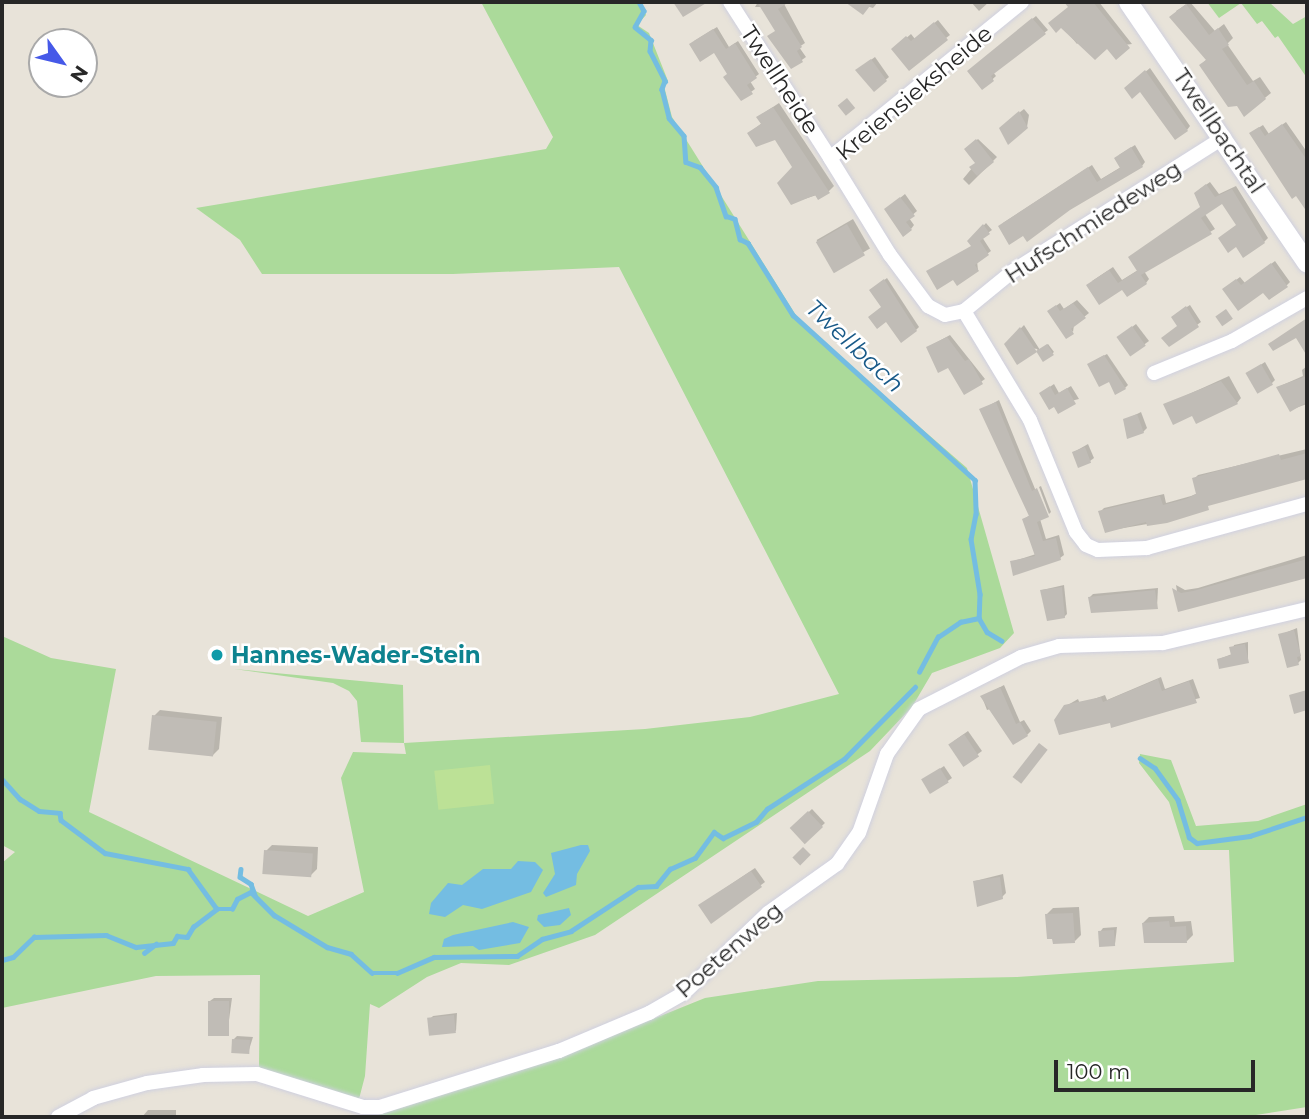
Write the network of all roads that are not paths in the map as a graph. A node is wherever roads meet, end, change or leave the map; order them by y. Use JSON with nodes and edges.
{"nodes":[{"id":1,"x":730,"y":2,"type":"edge"},
{"id":2,"x":1022,"y":2,"type":"edge"},
{"id":3,"x":1128,"y":2,"type":"edge"},
{"id":4,"x":1224,"y":137,"type":"junction"},
{"id":5,"x":830,"y":158,"type":"junction"},
{"id":6,"x":1307,"y":263,"type":"edge"},
{"id":7,"x":1307,"y":298,"type":"edge"},
{"id":8,"x":964,"y":311,"type":"junction"},
{"id":9,"x":1154,"y":373,"type":"dead end"},
{"id":10,"x":1307,"y":504,"type":"edge"},
{"id":11,"x":1307,"y":609,"type":"edge"},
{"id":12,"x":58,"y":1117,"type":"edge"}],
"edges":[{"from":1,"to":5,"type":"street","name":"Twellheide"},
{"from":2,"to":5,"type":"street","name":"Kreiensieksheide"},
{"from":3,"to":4,"type":"street","name":"Twellbachtal"},
{"from":4,"to":6,"type":"street","name":"Twellbachtal"},
{"from":4,"to":8,"type":"street","name":"Hufschmiedeweg"},
{"from":5,"to":8,"type":"street","name":"Kreiensieksheide"},
{"from":7,"to":9,"type":"street"},
{"from":8,"to":10,"type":"street"},
{"from":11,"to":12,"type":"street","name":"Poetenweg"}]}
